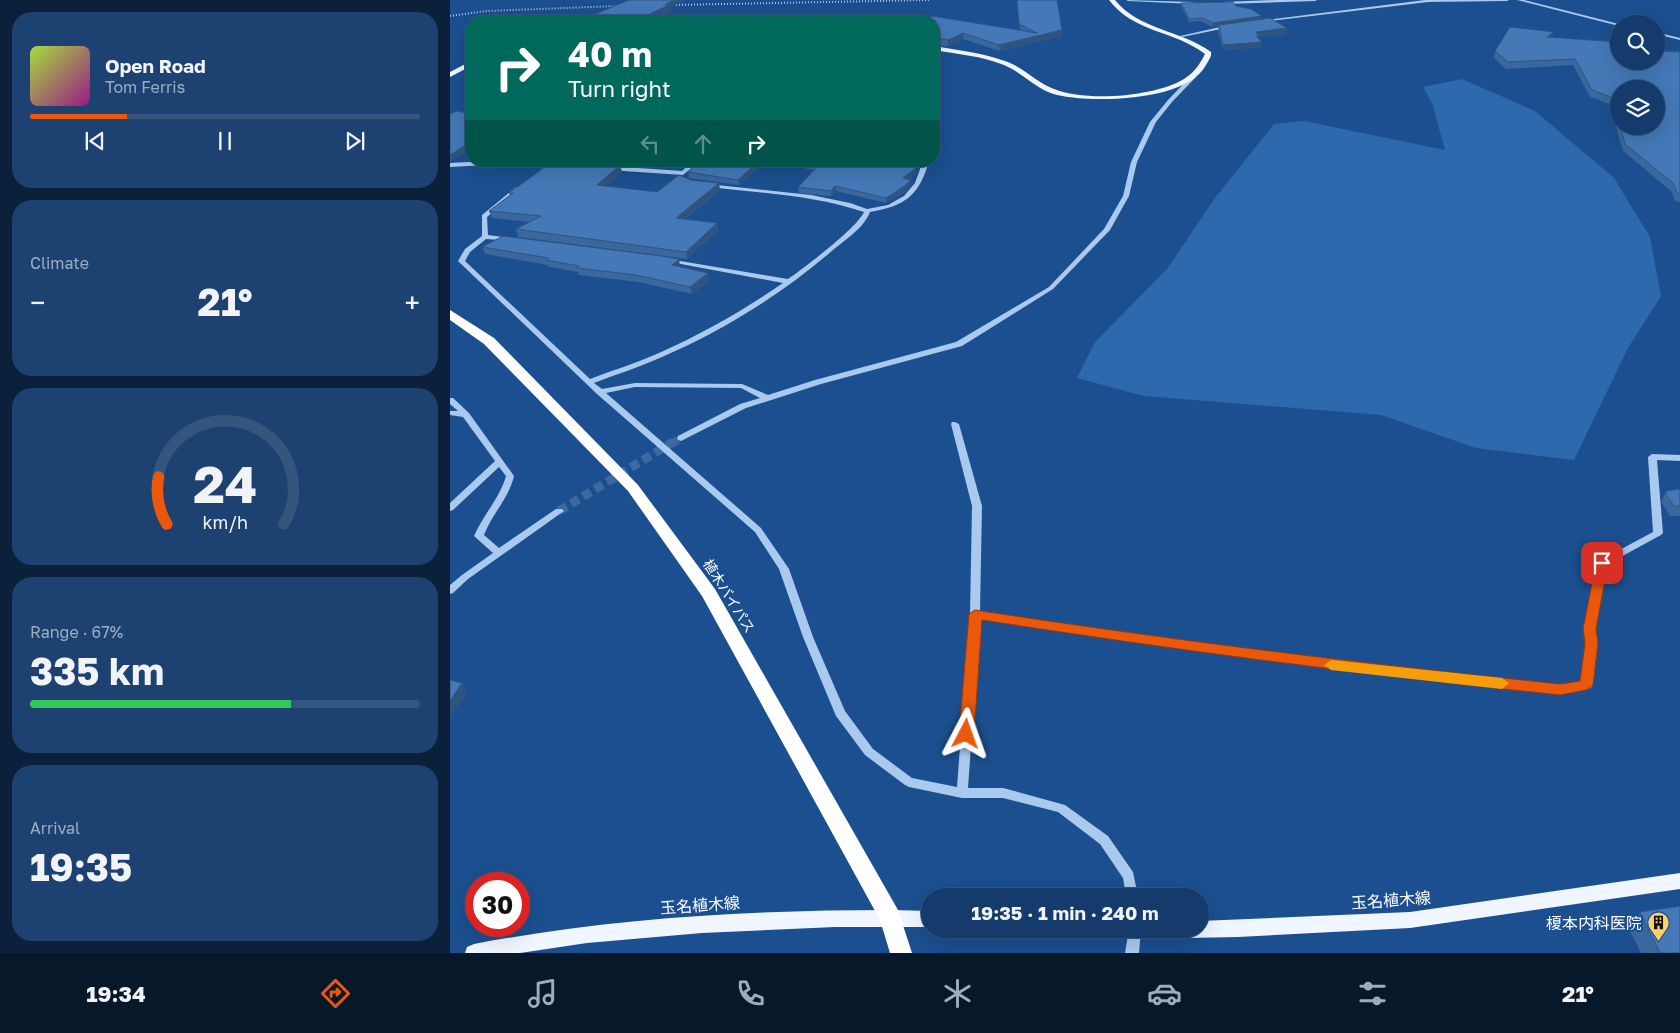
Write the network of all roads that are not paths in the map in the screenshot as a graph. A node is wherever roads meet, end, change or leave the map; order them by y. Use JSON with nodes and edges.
{"nodes":[{"id":1,"x":1112,"y":0,"type":"edge"},
{"id":2,"x":1128,"y":0,"type":"edge"},
{"id":3,"x":1316,"y":0,"type":"edge"},
{"id":4,"x":1421,"y":0,"type":"edge"},
{"id":5,"x":1507,"y":0,"type":"edge"},
{"id":6,"x":1519,"y":0,"type":"edge"},
{"id":7,"x":1428,"y":1,"type":"edge"},
{"id":8,"x":1200,"y":3,"type":"edge"},
{"id":9,"x":1218,"y":3,"type":"edge"},
{"id":10,"x":1251,"y":23,"type":"edge"},
{"id":11,"x":1610,"y":23,"type":"edge"},
{"id":12,"x":1232,"y":26,"type":"edge"},
{"id":13,"x":1665,"y":35,"type":"edge"},
{"id":14,"x":1182,"y":36,"type":"junction"},
{"id":15,"x":1680,"y":39,"type":"edge"},
{"id":16,"x":940,"y":49,"type":"edge"},
{"id":17,"x":465,"y":66,"type":"edge"},
{"id":18,"x":450,"y":74,"type":"edge"},
{"id":19,"x":1193,"y":77,"type":"junction"},
{"id":20,"x":465,"y":164,"type":"edge"},
{"id":21,"x":450,"y":165,"type":"edge"},
{"id":22,"x":547,"y":167,"type":"joint"},
{"id":23,"x":690,"y":167,"type":"edge"},
{"id":24,"x":603,"y":168,"type":"edge"},
{"id":25,"x":915,"y":168,"type":"edge"},
{"id":26,"x":565,"y":169,"type":"edge"},
{"id":27,"x":924,"y":169,"type":"joint"},
{"id":28,"x":540,"y":172,"type":"edge"},
{"id":29,"x":683,"y":173,"type":"junction"},
{"id":30,"x":687,"y":182,"type":"edge"},
{"id":31,"x":524,"y":183,"type":"edge"},
{"id":32,"x":702,"y":184,"type":"edge"},
{"id":33,"x":868,"y":211,"type":"junction"},
{"id":34,"x":486,"y":237,"type":"junction"},
{"id":35,"x":515,"y":241,"type":"edge"},
{"id":36,"x":664,"y":259,"type":"edge"},
{"id":37,"x":790,"y":282,"type":"junction"},
{"id":38,"x":450,"y":314,"type":"edge"},
{"id":39,"x":589,"y":382,"type":"junction"},
{"id":40,"x":600,"y":392,"type":"junction"},
{"id":41,"x":766,"y":398,"type":"junction"},
{"id":42,"x":450,"y":400,"type":"edge"},
{"id":43,"x":450,"y":413,"type":"edge"},
{"id":44,"x":466,"y":415,"type":"junction"},
{"id":45,"x":955,"y":424,"type":"dead end"},
{"id":46,"x":682,"y":438,"type":"tunnel mouth"},
{"id":47,"x":1680,"y":458,"type":"edge"},
{"id":48,"x":499,"y":462,"type":"junction"},
{"id":49,"x":450,"y":508,"type":"edge"},
{"id":50,"x":559,"y":511,"type":"tunnel mouth"},
{"id":51,"x":499,"y":553,"type":"junction"},
{"id":52,"x":450,"y":592,"type":"edge"},
{"id":53,"x":975,"y":614,"type":"junction"},
{"id":54,"x":962,"y":793,"type":"junction"},
{"id":55,"x":1680,"y":881,"type":"edge"},
{"id":56,"x":1131,"y":888,"type":"edge"},
{"id":57,"x":890,"y":917,"type":"junction"},
{"id":58,"x":921,"y":919,"type":"edge"},
{"id":59,"x":1209,"y":929,"type":"edge"},
{"id":60,"x":1134,"y":938,"type":"edge"},
{"id":61,"x":474,"y":953,"type":"edge"},
{"id":62,"x":901,"y":953,"type":"edge"},
{"id":63,"x":1132,"y":953,"type":"edge"}],
"edges":[{"from":1,"to":14,"type":"main road"},
{"from":2,"to":8,"type":"street"},
{"from":3,"to":9,"type":"street"},
{"from":4,"to":7,"type":"street"},
{"from":5,"to":7,"type":"street"},
{"from":6,"to":11,"type":"street"},
{"from":7,"to":10,"type":"street"},
{"from":12,"to":14,"type":"street"},
{"from":13,"to":15,"type":"street"},
{"from":14,"to":19,"type":"main road"},
{"from":16,"to":19,"type":"main road"},
{"from":17,"to":18,"type":"main road"},
{"from":19,"to":41,"type":"street"},
{"from":20,"to":21,"type":"street"},
{"from":22,"to":26,"type":"street"},
{"from":22,"to":28,"type":"street"},
{"from":23,"to":29,"type":"street"},
{"from":24,"to":29,"type":"street"},
{"from":25,"to":27,"type":"street"},
{"from":27,"to":33,"type":"street"},
{"from":29,"to":30,"type":"street"},
{"from":31,"to":34,"type":"street"},
{"from":32,"to":33,"type":"street"},
{"from":33,"to":37,"type":"street"},
{"from":34,"to":35,"type":"street"},
{"from":34,"to":39,"type":"street"},
{"from":36,"to":37,"type":"street"},
{"from":37,"to":39,"type":"street"},
{"from":38,"to":57,"type":"highway","name":"植木バイパス"},
{"from":39,"to":40,"type":"street"},
{"from":40,"to":41,"type":"street"},
{"from":40,"to":54,"type":"street"},
{"from":41,"to":46,"type":"street"},
{"from":42,"to":44,"type":"street"},
{"from":43,"to":44,"type":"street"},
{"from":44,"to":48,"type":"street"},
{"from":45,"to":53,"type":"street"},
{"from":47,"to":53,"type":"street"},
{"from":48,"to":49,"type":"street"},
{"from":48,"to":51,"type":"street"},
{"from":50,"to":51,"type":"street"},
{"from":51,"to":52,"type":"street"},
{"from":53,"to":54,"type":"street"},
{"from":54,"to":56,"type":"street"},
{"from":55,"to":59,"type":"main road","name":"玉名植木線"},
{"from":57,"to":58,"type":"main road","name":"玉名植木線"},
{"from":57,"to":61,"type":"main road","name":"玉名植木線"},
{"from":57,"to":62,"type":"highway","name":"植木バイパス"},
{"from":60,"to":63,"type":"street"}]}
